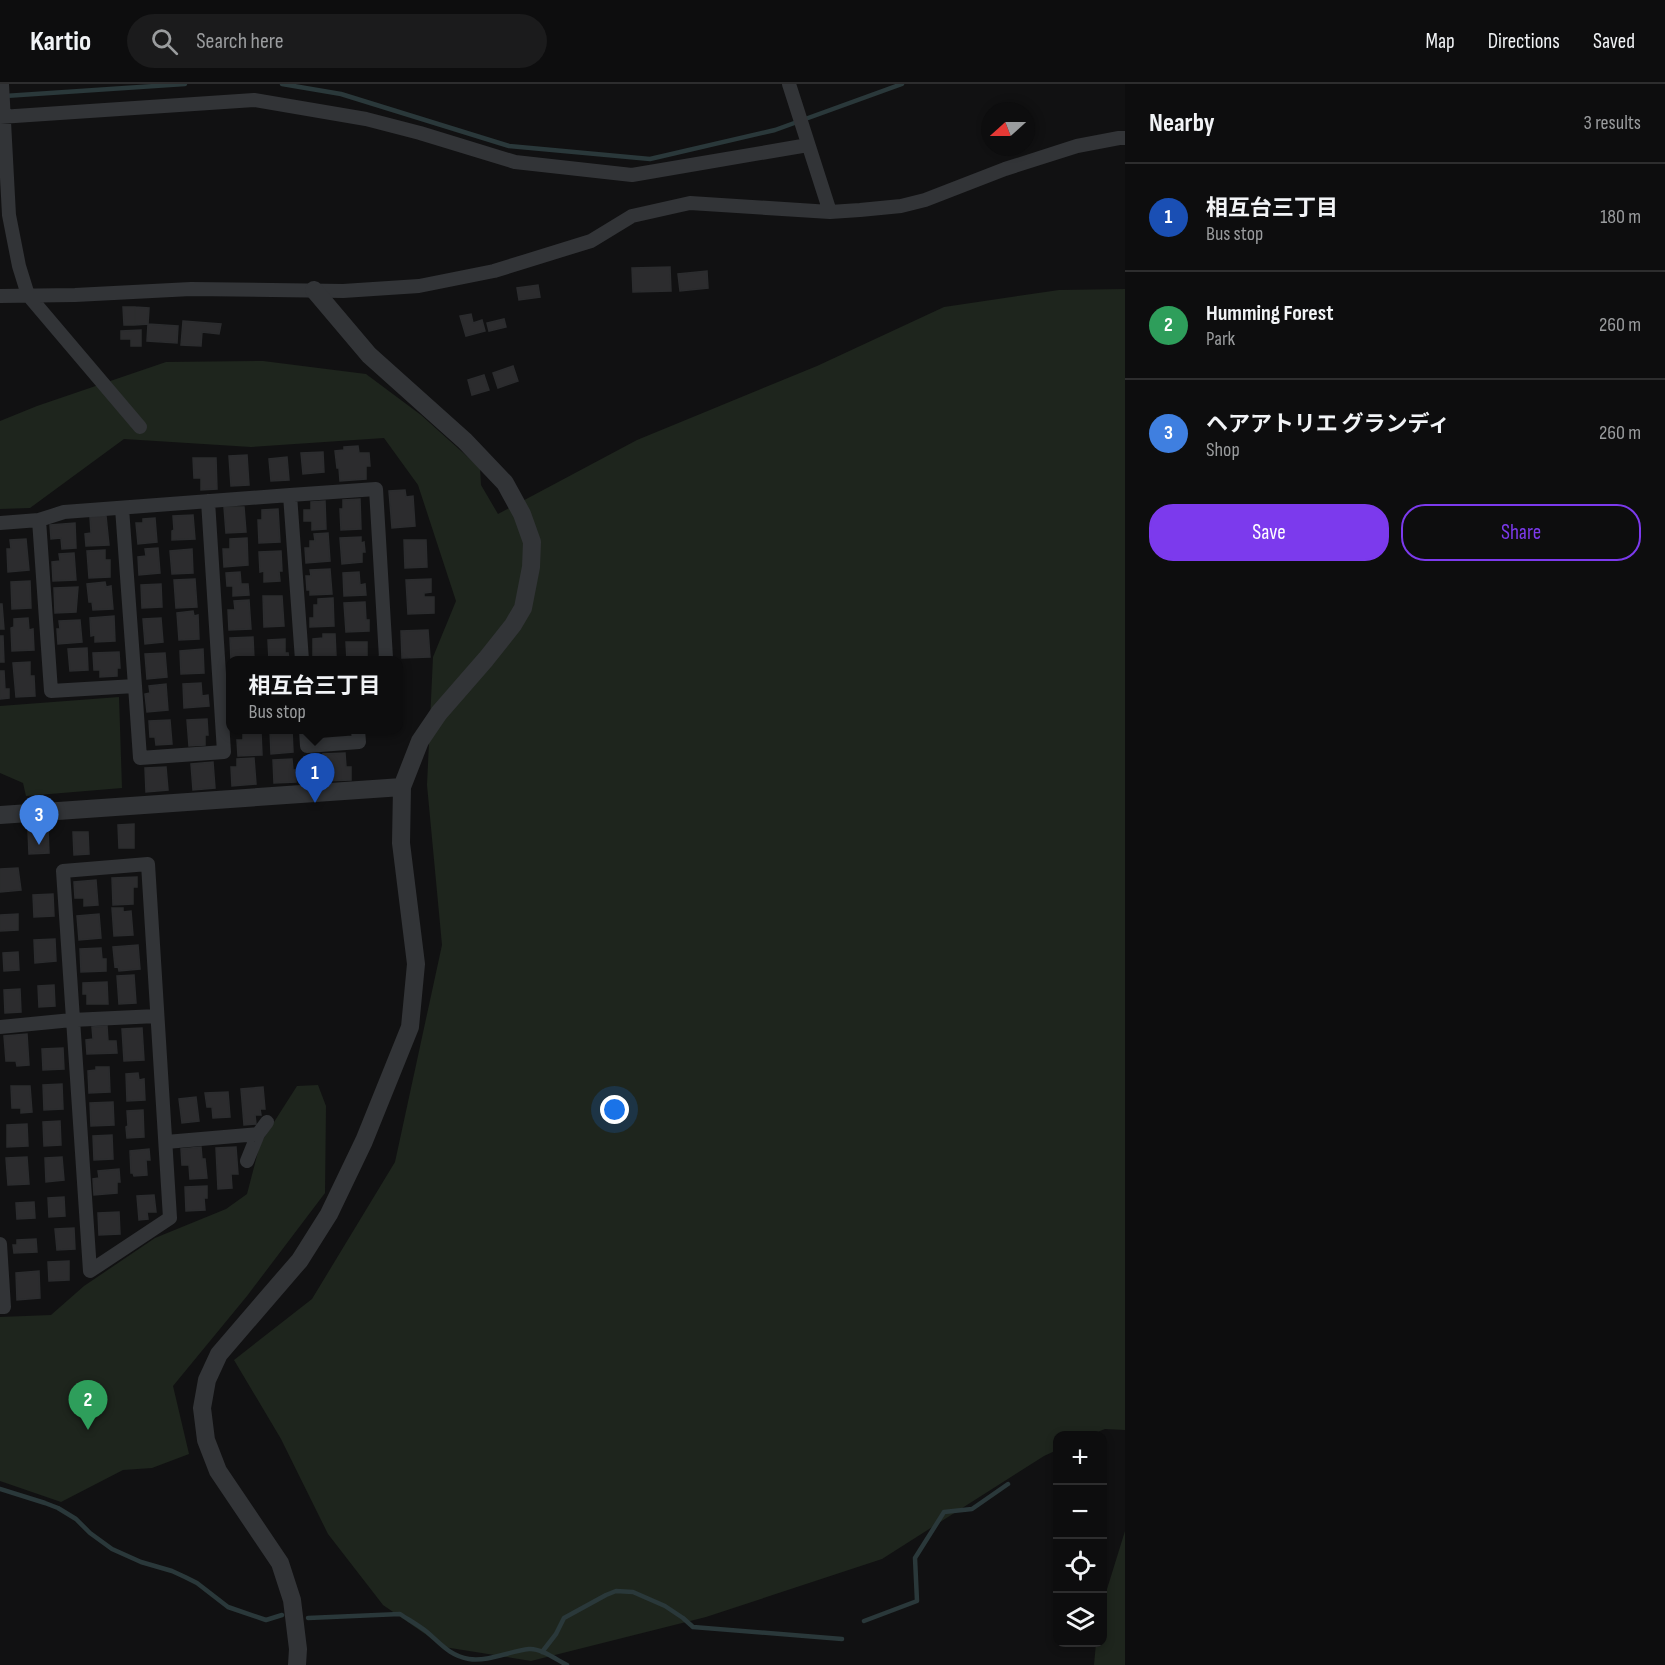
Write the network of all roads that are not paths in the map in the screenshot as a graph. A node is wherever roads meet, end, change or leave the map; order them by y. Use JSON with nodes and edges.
{"nodes":[{"id":1,"x":2,"y":84,"type":"edge"},
{"id":2,"x":789,"y":84,"type":"edge"},
{"id":3,"x":2,"y":114,"type":"edge"},
{"id":4,"x":1125,"y":138,"type":"edge"},
{"id":5,"x":807,"y":141,"type":"junction"},
{"id":6,"x":830,"y":212,"type":"junction"},
{"id":7,"x":314,"y":290,"type":"junction"},
{"id":8,"x":28,"y":295,"type":"junction"},
{"id":9,"x":0,"y":296,"type":"edge"},
{"id":10,"x":140,"y":427,"type":"dead end"},
{"id":11,"x":290,"y":495,"type":"junction"},
{"id":12,"x":208,"y":501,"type":"junction"},
{"id":13,"x":122,"y":508,"type":"junction"},
{"id":14,"x":39,"y":520,"type":"junction"},
{"id":15,"x":0,"y":523,"type":"edge"},
{"id":16,"x":302,"y":656,"type":"edge"},
{"id":17,"x":386,"y":656,"type":"edge"},
{"id":18,"x":135,"y":686,"type":"junction"},
{"id":19,"x":306,"y":734,"type":"edge"},
{"id":20,"x":358,"y":734,"type":"edge"},
{"id":21,"x":402,"y":787,"type":"junction"},
{"id":22,"x":0,"y":815,"type":"edge"},
{"id":23,"x":157,"y":1016,"type":"junction"},
{"id":24,"x":72,"y":1020,"type":"junction"},
{"id":25,"x":0,"y":1027,"type":"edge"},
{"id":26,"x":267,"y":1122,"type":"dead end"},
{"id":27,"x":258,"y":1134,"type":"junction"},
{"id":28,"x":166,"y":1142,"type":"junction"},
{"id":29,"x":248,"y":1161,"type":"dead end"},
{"id":30,"x":0,"y":1244,"type":"edge"},
{"id":31,"x":0,"y":1307,"type":"edge"},
{"id":32,"x":297,"y":1665,"type":"edge"}],
"edges":[{"from":1,"to":3,"type":"street"},
{"from":2,"to":5,"type":"street"},
{"from":3,"to":5,"type":"street"},
{"from":3,"to":8,"type":"street"},
{"from":4,"to":6,"type":"street"},
{"from":5,"to":6,"type":"street"},
{"from":6,"to":7,"type":"street"},
{"from":7,"to":8,"type":"street"},
{"from":7,"to":21,"type":"street"},
{"from":8,"to":9,"type":"street"},
{"from":8,"to":10,"type":"street"},
{"from":11,"to":12,"type":"street"},
{"from":11,"to":16,"type":"street"},
{"from":11,"to":17,"type":"street"},
{"from":12,"to":13,"type":"street"},
{"from":12,"to":18,"type":"street"},
{"from":13,"to":14,"type":"street"},
{"from":13,"to":18,"type":"street"},
{"from":14,"to":15,"type":"street"},
{"from":14,"to":18,"type":"street"},
{"from":19,"to":20,"type":"street"},
{"from":21,"to":22,"type":"street"},
{"from":21,"to":32,"type":"street"},
{"from":23,"to":24,"type":"street"},
{"from":23,"to":24,"type":"street"},
{"from":23,"to":28,"type":"street"},
{"from":24,"to":25,"type":"street"},
{"from":24,"to":28,"type":"street"},
{"from":26,"to":27,"type":"street"},
{"from":27,"to":28,"type":"street"},
{"from":27,"to":29,"type":"street"},
{"from":30,"to":31,"type":"street"}]}
